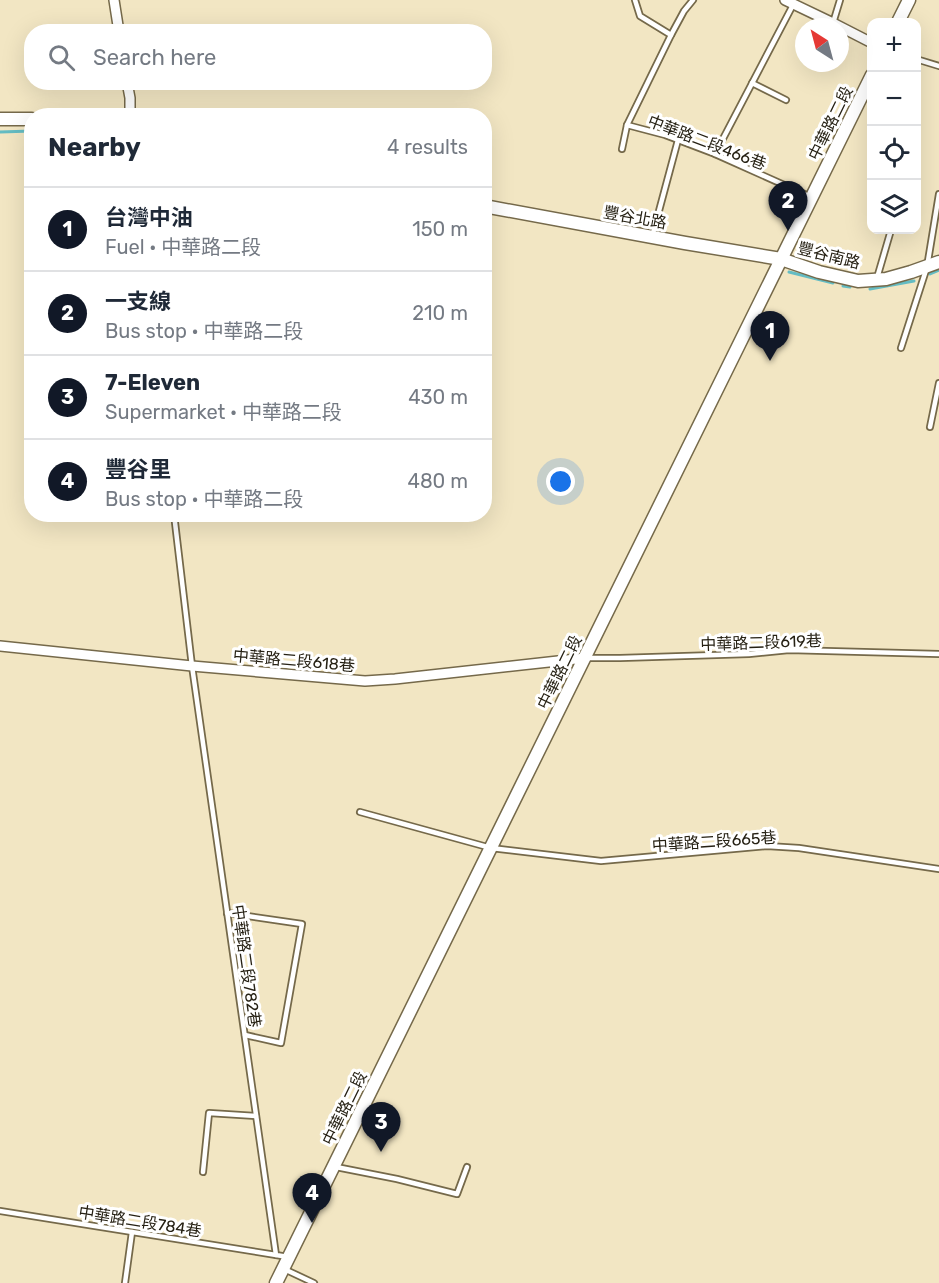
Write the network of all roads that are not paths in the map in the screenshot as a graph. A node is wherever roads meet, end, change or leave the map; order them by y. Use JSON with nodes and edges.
{"nodes":[{"id":1,"x":114,"y":0,"type":"edge"},
{"id":2,"x":635,"y":0,"type":"edge"},
{"id":3,"x":693,"y":0,"type":"edge"},
{"id":4,"x":840,"y":0,"type":"edge"},
{"id":5,"x":909,"y":0,"type":"edge"},
{"id":6,"x":791,"y":1,"type":"edge"},
{"id":7,"x":823,"y":18,"type":"edge"},
{"id":8,"x":835,"y":18,"type":"edge"},
{"id":9,"x":900,"y":18,"type":"edge"},
{"id":10,"x":118,"y":24,"type":"edge"},
{"id":11,"x":849,"y":31,"type":"edge"},
{"id":12,"x":671,"y":35,"type":"junction"},
{"id":13,"x":867,"y":40,"type":"edge"},
{"id":14,"x":921,"y":61,"type":"edge"},
{"id":15,"x":939,"y":66,"type":"edge"},
{"id":16,"x":752,"y":83,"type":"junction"},
{"id":17,"x":867,"y":85,"type":"edge"},
{"id":18,"x":128,"y":90,"type":"edge"},
{"id":19,"x":786,"y":100,"type":"dead end"},
{"id":20,"x":130,"y":108,"type":"edge"},
{"id":21,"x":0,"y":119,"type":"edge"},
{"id":22,"x":24,"y":119,"type":"edge"},
{"id":23,"x":627,"y":125,"type":"junction"},
{"id":24,"x":678,"y":140,"type":"junction"},
{"id":25,"x":622,"y":149,"type":"dead end"},
{"id":26,"x":715,"y":154,"type":"junction"},
{"id":27,"x":939,"y":194,"type":"edge"},
{"id":28,"x":811,"y":198,"type":"junction"},
{"id":29,"x":492,"y":207,"type":"edge"},
{"id":30,"x":890,"y":234,"type":"edge"},
{"id":31,"x":652,"y":237,"type":"junction"},
{"id":32,"x":781,"y":260,"type":"junction"},
{"id":33,"x":933,"y":264,"type":"edge"},
{"id":34,"x":876,"y":280,"type":"junction"},
{"id":35,"x":901,"y":348,"type":"dead end"},
{"id":36,"x":939,"y":383,"type":"edge"},
{"id":37,"x":930,"y":427,"type":"dead end"},
{"id":38,"x":175,"y":522,"type":"edge"},
{"id":39,"x":0,"y":646,"type":"edge"},
{"id":40,"x":939,"y":654,"type":"edge"},
{"id":41,"x":585,"y":658,"type":"junction"},
{"id":42,"x":192,"y":666,"type":"junction"},
{"id":43,"x":360,"y":812,"type":"dead end"},
{"id":44,"x":491,"y":848,"type":"junction"},
{"id":45,"x":939,"y":869,"type":"edge"},
{"id":46,"x":227,"y":913,"type":"junction"},
{"id":47,"x":245,"y":1035,"type":"junction"},
{"id":48,"x":256,"y":1116,"type":"junction"},
{"id":49,"x":334,"y":1166,"type":"junction"},
{"id":50,"x":467,"y":1167,"type":"dead end"},
{"id":51,"x":203,"y":1172,"type":"dead end"},
{"id":52,"x":0,"y":1211,"type":"edge"},
{"id":53,"x":132,"y":1232,"type":"junction"},
{"id":54,"x":276,"y":1255,"type":"junction"},
{"id":55,"x":289,"y":1257,"type":"junction"},
{"id":56,"x":283,"y":1269,"type":"junction"},
{"id":57,"x":125,"y":1283,"type":"edge"},
{"id":58,"x":276,"y":1283,"type":"edge"},
{"id":59,"x":314,"y":1283,"type":"edge"}],
"edges":[{"from":1,"to":10,"type":"street"},
{"from":2,"to":12,"type":"lane"},
{"from":3,"to":12,"type":"lane"},
{"from":4,"to":8,"type":"lane"},
{"from":5,"to":9,"type":"street"},
{"from":6,"to":7,"type":"street"},
{"from":6,"to":16,"type":"lane"},
{"from":11,"to":13,"type":"street"},
{"from":12,"to":23,"type":"lane"},
{"from":14,"to":15,"type":"lane"},
{"from":16,"to":19,"type":"lane"},
{"from":16,"to":26,"type":"lane"},
{"from":17,"to":28,"type":"street","name":"中華路二段"},
{"from":18,"to":20,"type":"street"},
{"from":21,"to":22,"type":"street"},
{"from":23,"to":24,"type":"lane","name":"中華路二段466巷"},
{"from":23,"to":25,"type":"lane"},
{"from":24,"to":26,"type":"lane","name":"中華路二段466巷"},
{"from":24,"to":31,"type":"lane"},
{"from":26,"to":28,"type":"lane","name":"中華路二段466巷"},
{"from":27,"to":33,"type":"lane"},
{"from":28,"to":32,"type":"street","name":"中華路二段"},
{"from":29,"to":31,"type":"street","name":"豐谷北路"},
{"from":30,"to":34,"type":"lane"},
{"from":31,"to":32,"type":"street","name":"豐谷北路"},
{"from":32,"to":34,"type":"street","name":"豐谷南路"},
{"from":32,"to":41,"type":"street","name":"中華路二段"},
{"from":33,"to":34,"type":"street","name":"豐谷南路"},
{"from":33,"to":35,"type":"lane"},
{"from":36,"to":37,"type":"lane"},
{"from":38,"to":42,"type":"lane","name":"中華路二段782巷"},
{"from":39,"to":42,"type":"street","name":"中華路二段618巷"},
{"from":40,"to":41,"type":"lane","name":"中華路二段619巷"},
{"from":41,"to":42,"type":"street","name":"中華路二段618巷"},
{"from":41,"to":44,"type":"street","name":"中華路二段"},
{"from":42,"to":46,"type":"lane","name":"中華路二段782巷"},
{"from":43,"to":44,"type":"lane","name":"中華路二段665巷"},
{"from":44,"to":45,"type":"lane","name":"中華路二段665巷"},
{"from":44,"to":49,"type":"street","name":"中華路二段"},
{"from":46,"to":47,"type":"lane","name":"中華路二段782巷"},
{"from":46,"to":47,"type":"lane"},
{"from":47,"to":48,"type":"lane","name":"中華路二段782巷"},
{"from":48,"to":51,"type":"lane"},
{"from":48,"to":54,"type":"lane","name":"中華路二段782巷"},
{"from":49,"to":50,"type":"lane"},
{"from":49,"to":55,"type":"street","name":"中華路二段"},
{"from":52,"to":53,"type":"lane","name":"中華路二段784巷"},
{"from":53,"to":54,"type":"lane","name":"中華路二段784巷"},
{"from":53,"to":57,"type":"lane"},
{"from":54,"to":55,"type":"lane"},
{"from":55,"to":56,"type":"street","name":"中華路二段"},
{"from":56,"to":58,"type":"street","name":"中華路二段"},
{"from":56,"to":59,"type":"lane"}]}
